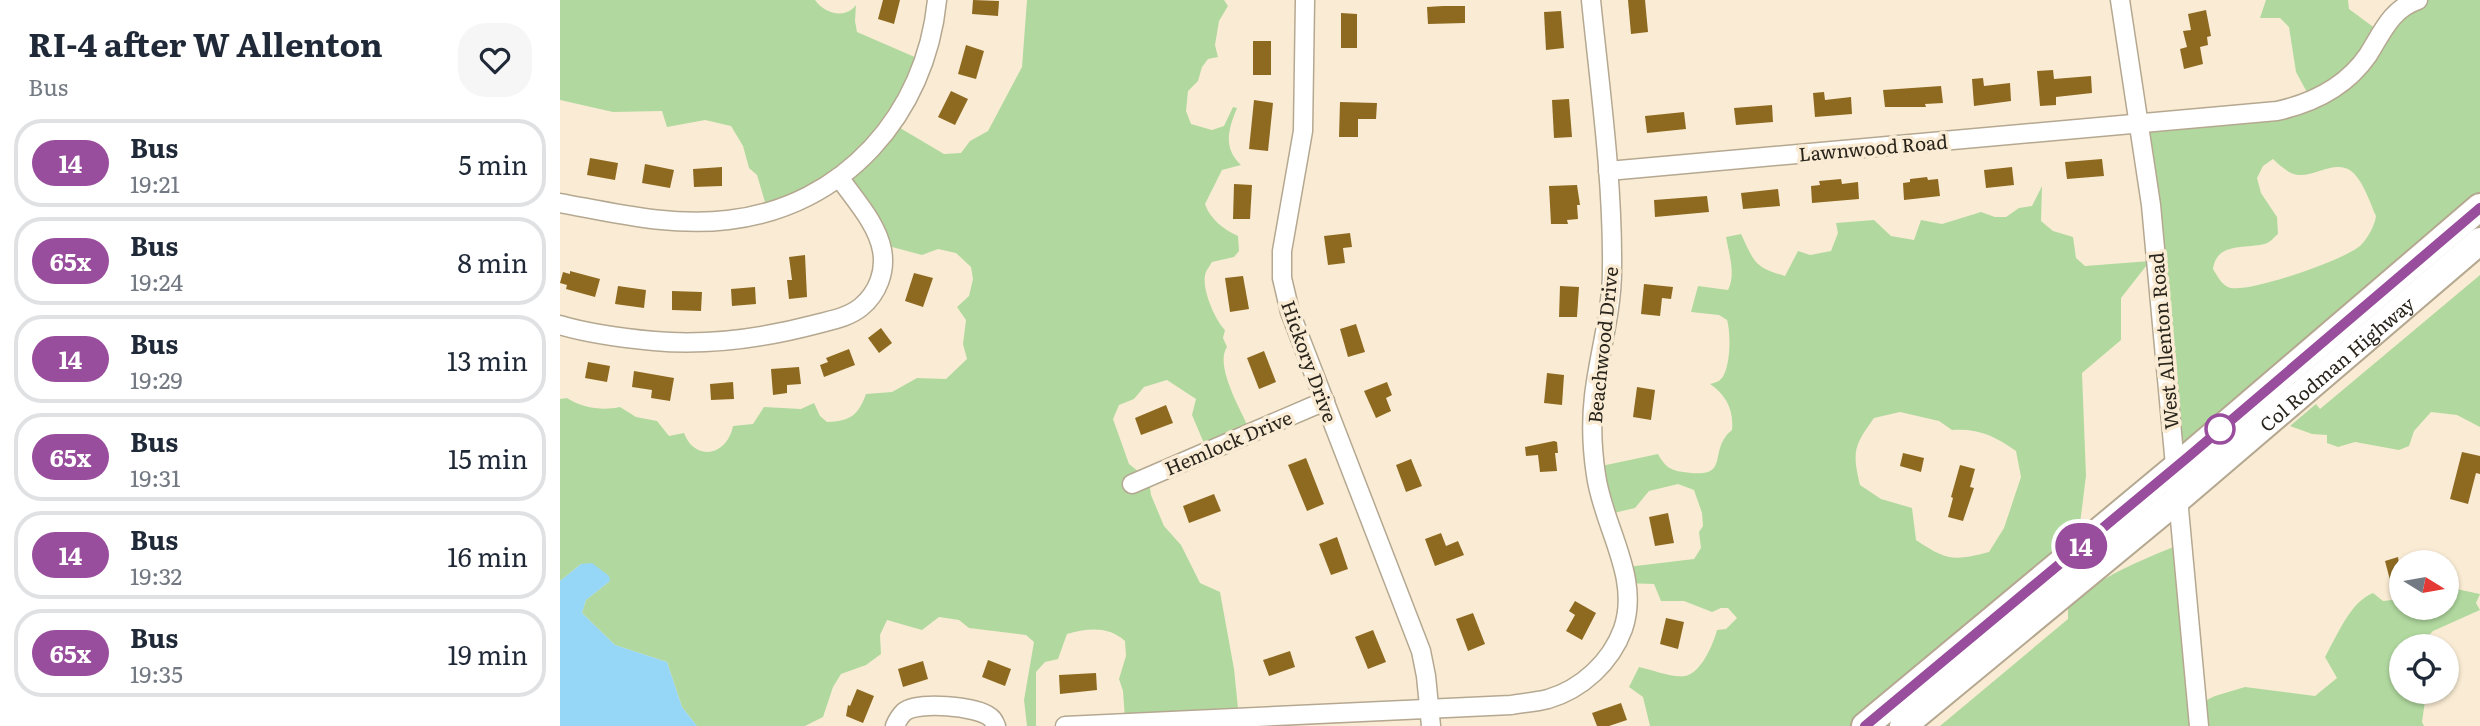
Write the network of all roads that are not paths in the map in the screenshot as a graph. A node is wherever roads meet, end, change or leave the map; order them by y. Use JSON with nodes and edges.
{"nodes":[{"id":1,"x":937,"y":0,"type":"edge"},
{"id":2,"x":1305,"y":0,"type":"edge"},
{"id":3,"x":1591,"y":0,"type":"edge"},
{"id":4,"x":2120,"y":0,"type":"edge"},
{"id":5,"x":2418,"y":0,"type":"edge"},
{"id":6,"x":2138,"y":124,"type":"junction"},
{"id":7,"x":1608,"y":171,"type":"junction"},
{"id":8,"x":839,"y":177,"type":"dead end"},
{"id":9,"x":560,"y":203,"type":"edge"},
{"id":10,"x":2480,"y":208,"type":"edge"},
{"id":11,"x":2480,"y":241,"type":"edge"},
{"id":12,"x":560,"y":325,"type":"edge"},
{"id":13,"x":1325,"y":401,"type":"junction"},
{"id":14,"x":2175,"y":468,"type":"junction"},
{"id":15,"x":1132,"y":484,"type":"dead end"},
{"id":16,"x":2178,"y":499,"type":"junction"},
{"id":17,"x":1431,"y":717,"type":"edge"},
{"id":18,"x":895,"y":726,"type":"edge"},
{"id":19,"x":996,"y":726,"type":"edge"},
{"id":20,"x":1065,"y":726,"type":"edge"},
{"id":21,"x":1865,"y":726,"type":"edge"},
{"id":22,"x":1903,"y":726,"type":"edge"},
{"id":23,"x":2199,"y":726,"type":"edge"}],
"edges":[{"from":1,"to":9,"type":"street"},
{"from":2,"to":13,"type":"street","name":"Hickory Drive"},
{"from":3,"to":7,"type":"street","name":"Beachwood Drive"},
{"from":4,"to":6,"type":"street","name":"West Allenton Road"},
{"from":5,"to":6,"type":"street","name":"Lawnwood Road"},
{"from":6,"to":7,"type":"street","name":"Lawnwood Road"},
{"from":6,"to":14,"type":"street","name":"West Allenton Road"},
{"from":7,"to":17,"type":"street","name":"Beachwood Drive"},
{"from":8,"to":12,"type":"street"},
{"from":10,"to":14,"type":"highway","name":"Col Rodman Highway"},
{"from":11,"to":16,"type":"highway","name":"Col Rodman Highway"},
{"from":13,"to":15,"type":"street","name":"Hemlock Drive"},
{"from":13,"to":17,"type":"street","name":"Hickory Drive"},
{"from":14,"to":16,"type":"street","name":"West Allenton Road"},
{"from":14,"to":21,"type":"highway","name":"Col Rodman Highway"},
{"from":16,"to":22,"type":"highway","name":"Col Rodman Highway"},
{"from":16,"to":23,"type":"street","name":"West Allenton Road"},
{"from":17,"to":20,"type":"street","name":"Beachwood Drive"},
{"from":18,"to":19,"type":"street"}]}
